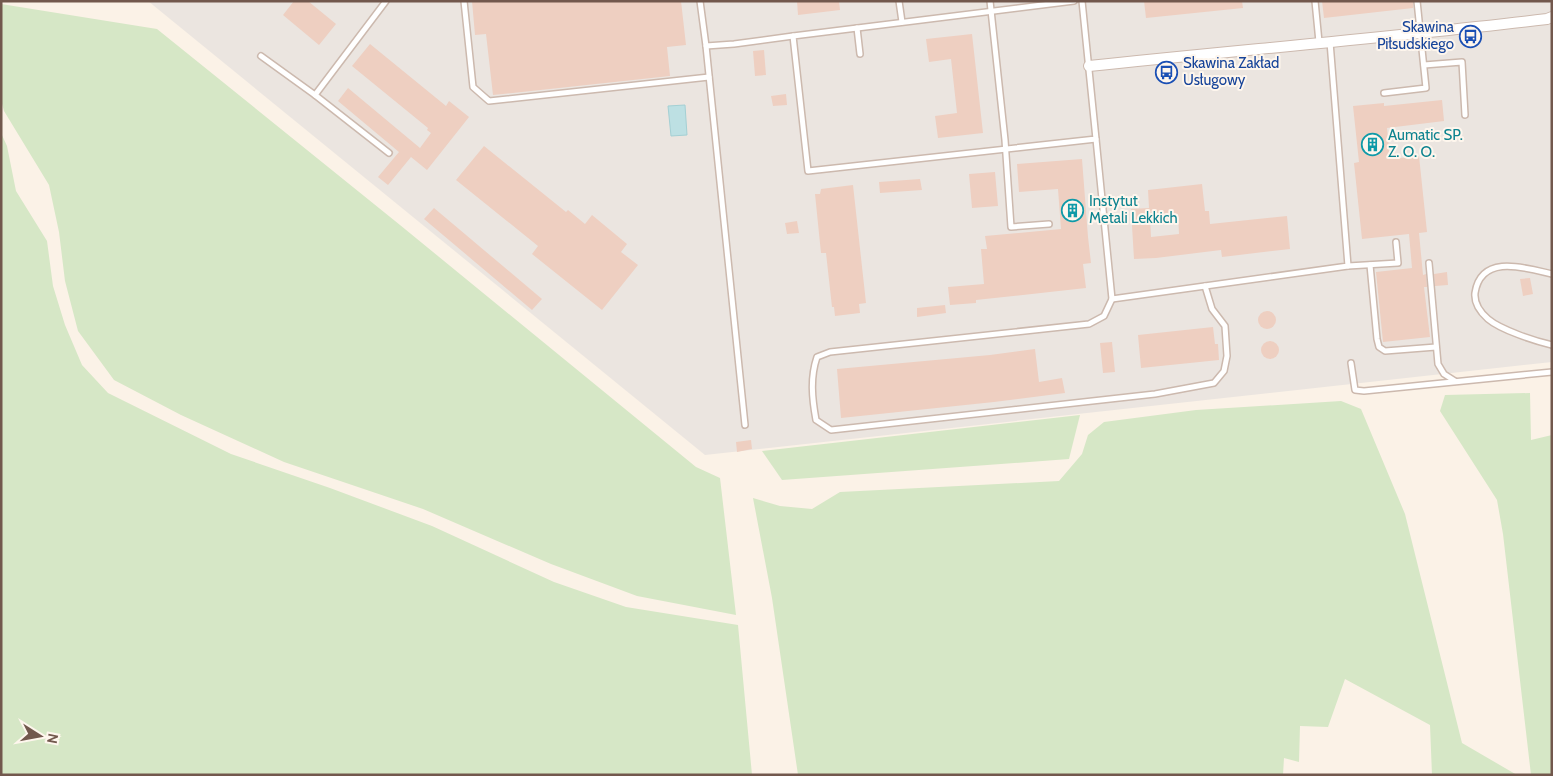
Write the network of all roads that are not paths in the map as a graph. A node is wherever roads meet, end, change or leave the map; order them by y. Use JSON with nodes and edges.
{"nodes":[{"id":1,"x":386,"y":1,"type":"edge"},
{"id":2,"x":464,"y":1,"type":"edge"},
{"id":3,"x":700,"y":1,"type":"edge"},
{"id":4,"x":899,"y":1,"type":"edge"},
{"id":5,"x":990,"y":1,"type":"edge"},
{"id":6,"x":1074,"y":1,"type":"edge"},
{"id":7,"x":1082,"y":1,"type":"edge"},
{"id":8,"x":1315,"y":1,"type":"edge"},
{"id":9,"x":1417,"y":1,"type":"edge"},
{"id":10,"x":992,"y":11,"type":"junction"},
{"id":11,"x":1550,"y":18,"type":"edge"},
{"id":12,"x":902,"y":22,"type":"junction"},
{"id":13,"x":857,"y":28,"type":"junction"},
{"id":14,"x":1421,"y":34,"type":"junction"},
{"id":15,"x":792,"y":36,"type":"junction"},
{"id":16,"x":1330,"y":41,"type":"junction"},
{"id":17,"x":1319,"y":42,"type":"junction"},
{"id":18,"x":706,"y":46,"type":"junction"},
{"id":19,"x":860,"y":54,"type":"dead end"},
{"id":20,"x":261,"y":56,"type":"dead end"},
{"id":21,"x":1424,"y":65,"type":"junction"},
{"id":22,"x":1090,"y":66,"type":"junction"},
{"id":23,"x":709,"y":77,"type":"junction"},
{"id":24,"x":1384,"y":93,"type":"dead end"},
{"id":25,"x":315,"y":95,"type":"junction"},
{"id":26,"x":1465,"y":116,"type":"dead end"},
{"id":27,"x":1096,"y":139,"type":"junction"},
{"id":28,"x":1006,"y":148,"type":"junction"},
{"id":29,"x":388,"y":153,"type":"dead end"},
{"id":30,"x":1049,"y":224,"type":"dead end"},
{"id":31,"x":1396,"y":242,"type":"dead end"},
{"id":32,"x":1429,"y":263,"type":"dead end"},
{"id":33,"x":1370,"y":265,"type":"junction"},
{"id":34,"x":1348,"y":266,"type":"junction"},
{"id":35,"x":1552,"y":274,"type":"edge"},
{"id":36,"x":1206,"y":286,"type":"junction"},
{"id":37,"x":1112,"y":299,"type":"junction"},
{"id":38,"x":1552,"y":345,"type":"edge"},
{"id":39,"x":1436,"y":347,"type":"junction"},
{"id":40,"x":1350,"y":363,"type":"dead end"},
{"id":41,"x":1552,"y":372,"type":"edge"},
{"id":42,"x":1455,"y":381,"type":"junction"},
{"id":43,"x":745,"y":425,"type":"dead end"}],
"edges":[{"from":1,"to":25,"type":"lane"},
{"from":2,"to":23,"type":"lane"},
{"from":3,"to":18,"type":"lane"},
{"from":4,"to":12,"type":"lane"},
{"from":5,"to":10,"type":"lane"},
{"from":6,"to":10,"type":"lane"},
{"from":7,"to":22,"type":"lane"},
{"from":8,"to":17,"type":"lane"},
{"from":9,"to":14,"type":"lane"},
{"from":10,"to":12,"type":"lane"},
{"from":10,"to":28,"type":"lane"},
{"from":11,"to":14,"type":"street"},
{"from":12,"to":13,"type":"lane"},
{"from":13,"to":15,"type":"lane"},
{"from":13,"to":19,"type":"lane"},
{"from":14,"to":16,"type":"street"},
{"from":14,"to":21,"type":"lane"},
{"from":15,"to":18,"type":"lane"},
{"from":15,"to":28,"type":"lane"},
{"from":16,"to":17,"type":"street"},
{"from":16,"to":34,"type":"lane"},
{"from":17,"to":22,"type":"street"},
{"from":18,"to":23,"type":"lane"},
{"from":20,"to":25,"type":"lane"},
{"from":21,"to":24,"type":"lane"},
{"from":21,"to":26,"type":"lane"},
{"from":22,"to":27,"type":"lane"},
{"from":23,"to":43,"type":"lane"},
{"from":25,"to":29,"type":"lane"},
{"from":27,"to":28,"type":"lane"},
{"from":27,"to":37,"type":"lane"},
{"from":28,"to":30,"type":"lane"},
{"from":31,"to":33,"type":"lane"},
{"from":32,"to":39,"type":"lane"},
{"from":33,"to":34,"type":"lane"},
{"from":33,"to":39,"type":"lane"},
{"from":34,"to":36,"type":"lane"},
{"from":35,"to":38,"type":"lane"},
{"from":36,"to":37,"type":"lane"},
{"from":36,"to":37,"type":"lane"},
{"from":39,"to":42,"type":"lane"},
{"from":40,"to":42,"type":"lane"},
{"from":41,"to":42,"type":"lane"}]}
